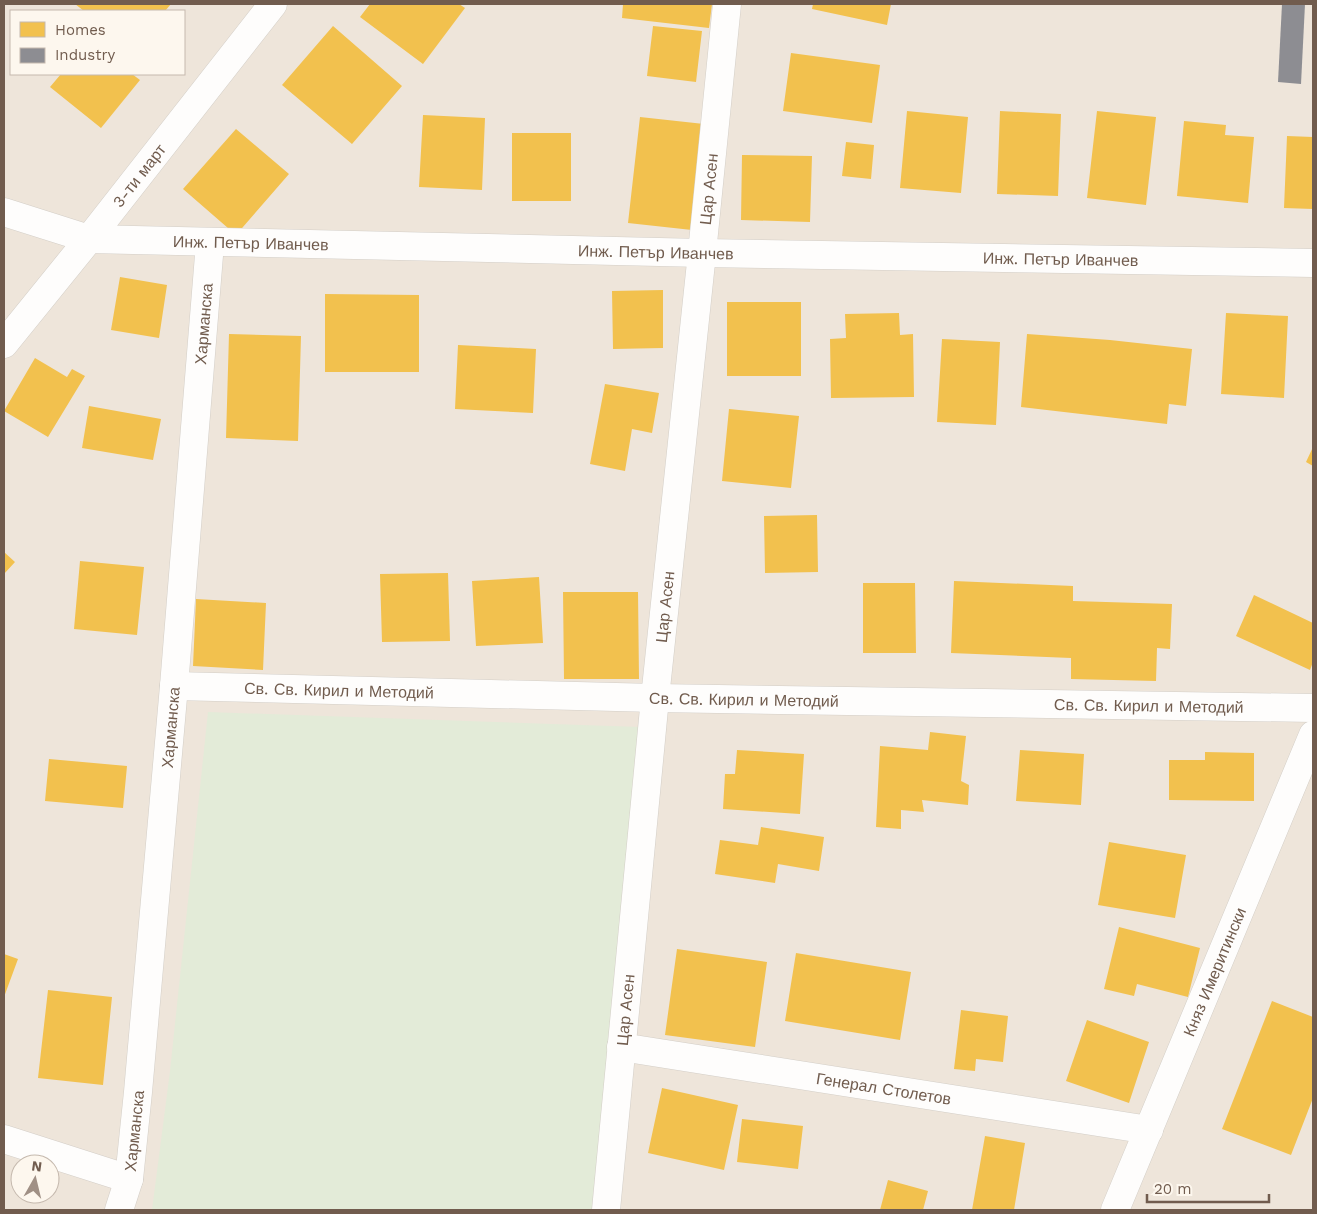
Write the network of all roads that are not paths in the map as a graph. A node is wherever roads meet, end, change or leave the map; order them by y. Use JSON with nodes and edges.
{"nodes":[{"id":1,"x":273,"y":4,"type":"edge"},
{"id":2,"x":727,"y":4,"type":"edge"},
{"id":3,"x":4,"y":212,"type":"edge"},
{"id":4,"x":89,"y":239,"type":"junction"},
{"id":5,"x":210,"y":243,"type":"junction"},
{"id":6,"x":702,"y":253,"type":"junction"},
{"id":7,"x":1313,"y":263,"type":"edge"},
{"id":8,"x":4,"y":344,"type":"edge"},
{"id":9,"x":174,"y":686,"type":"junction"},
{"id":10,"x":654,"y":698,"type":"junction"},
{"id":11,"x":1313,"y":708,"type":"edge"},
{"id":12,"x":1313,"y":735,"type":"edge"},
{"id":13,"x":620,"y":1047,"type":"junction"},
{"id":14,"x":1149,"y":1130,"type":"junction"},
{"id":15,"x":4,"y":1138,"type":"edge"},
{"id":16,"x":129,"y":1179,"type":"junction"},
{"id":17,"x":119,"y":1210,"type":"edge"},
{"id":18,"x":606,"y":1210,"type":"edge"},
{"id":19,"x":1115,"y":1210,"type":"edge"}],
"edges":[{"from":1,"to":4,"type":"street","name":"3-ти март"},
{"from":2,"to":6,"type":"street","name":"Цар Асен"},
{"from":3,"to":4,"type":"street","name":"Инж. Петър Иванчев"},
{"from":4,"to":5,"type":"street","name":"Инж. Петър Иванчев"},
{"from":4,"to":8,"type":"street","name":"3-ти март"},
{"from":5,"to":6,"type":"street","name":"Инж. Петър Иванчев"},
{"from":5,"to":9,"type":"street","name":"Харманска"},
{"from":6,"to":7,"type":"street","name":"Инж. Петър Иванчев"},
{"from":6,"to":10,"type":"street","name":"Цар Асен"},
{"from":9,"to":10,"type":"street","name":"Св. Св. Кирил и Методий"},
{"from":9,"to":16,"type":"street","name":"Харманска"},
{"from":10,"to":11,"type":"street","name":"Св. Св. Кирил и Методий"},
{"from":10,"to":13,"type":"street","name":"Цар Асен"},
{"from":12,"to":14,"type":"street","name":"Княз Имеритински"},
{"from":13,"to":14,"type":"street","name":"Генерал Столетов"},
{"from":13,"to":18,"type":"street","name":"Цар Асен"},
{"from":14,"to":19,"type":"street","name":"Княз Имеритински"},
{"from":15,"to":16,"type":"street"},
{"from":16,"to":17,"type":"street","name":"Харманска"}]}
